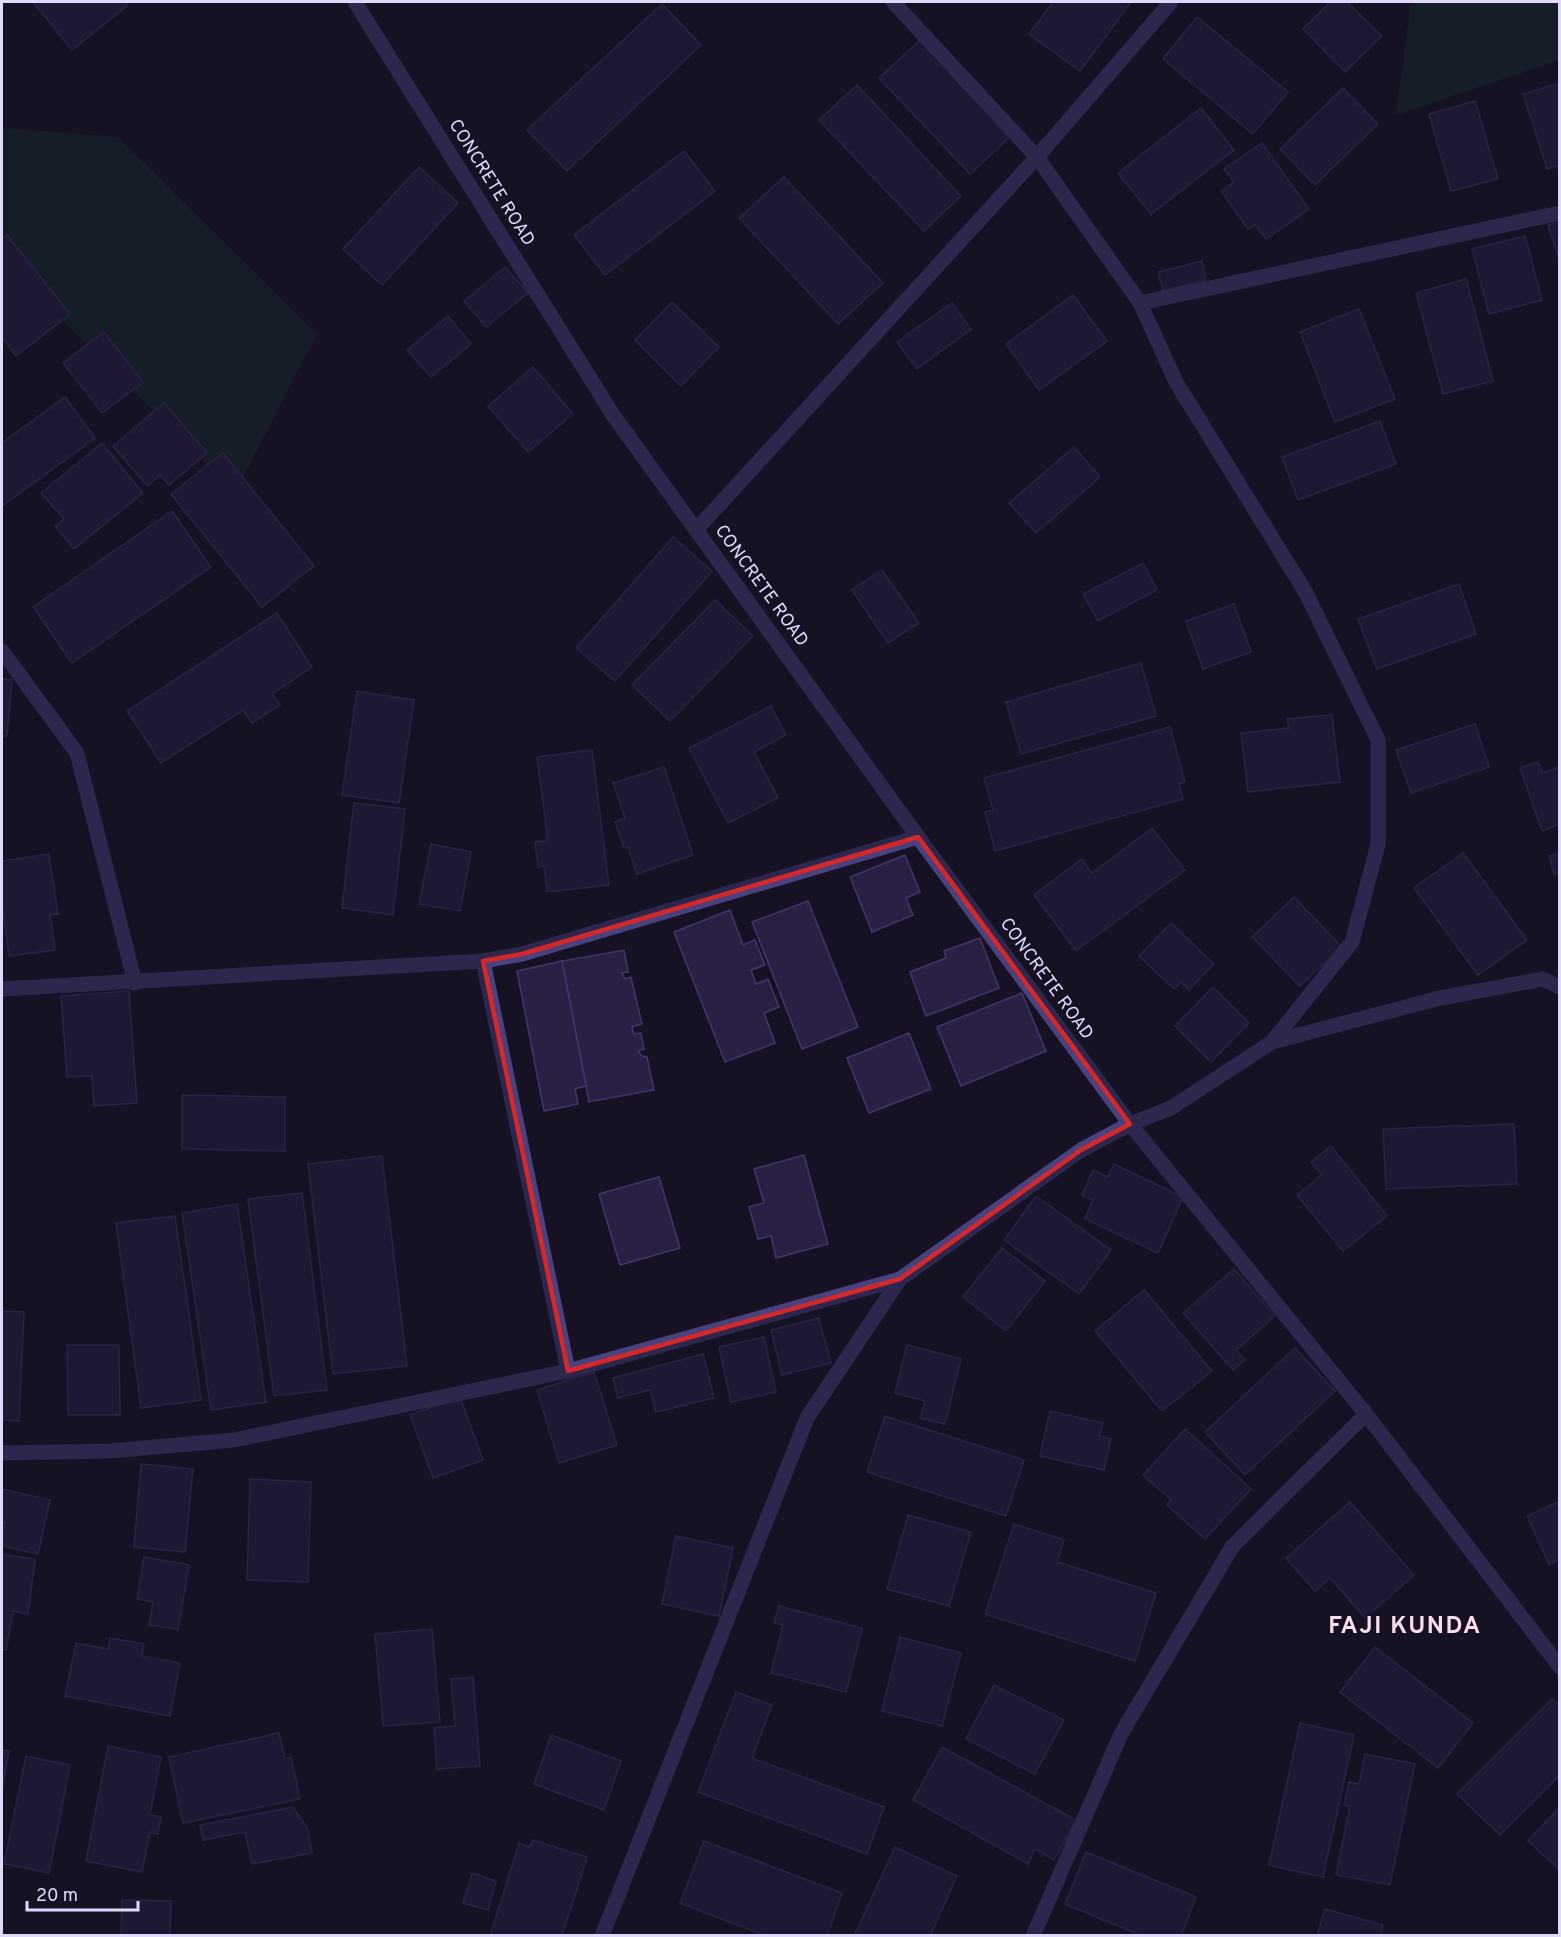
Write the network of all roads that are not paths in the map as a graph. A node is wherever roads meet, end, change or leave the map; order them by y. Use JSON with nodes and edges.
{"nodes":[{"id":1,"x":355,"y":2,"type":"edge"},
{"id":2,"x":893,"y":2,"type":"edge"},
{"id":3,"x":1171,"y":2,"type":"edge"},
{"id":4,"x":1037,"y":157,"type":"junction"},
{"id":5,"x":1560,"y":213,"type":"edge"},
{"id":6,"x":1140,"y":303,"type":"junction"},
{"id":7,"x":696,"y":530,"type":"junction"},
{"id":8,"x":2,"y":651,"type":"edge"},
{"id":9,"x":918,"y":837,"type":"junction"},
{"id":10,"x":483,"y":961,"type":"junction"},
{"id":11,"x":1560,"y":973,"type":"edge"},
{"id":12,"x":1543,"y":979,"type":"junction"},
{"id":13,"x":135,"y":982,"type":"junction"},
{"id":14,"x":1560,"y":987,"type":"edge"},
{"id":15,"x":2,"y":989,"type":"edge"},
{"id":16,"x":1272,"y":1042,"type":"junction"},
{"id":17,"x":1130,"y":1124,"type":"junction"},
{"id":18,"x":900,"y":1279,"type":"junction"},
{"id":19,"x":568,"y":1371,"type":"junction"},
{"id":20,"x":1366,"y":1414,"type":"junction"},
{"id":21,"x":2,"y":1453,"type":"edge"},
{"id":22,"x":1560,"y":1667,"type":"edge"},
{"id":23,"x":602,"y":1935,"type":"edge"},
{"id":24,"x":1034,"y":1935,"type":"edge"}],
"edges":[{"from":1,"to":7,"type":"street","name":"CONCRETE ROAD"},
{"from":2,"to":4,"type":"street"},
{"from":3,"to":4,"type":"street"},
{"from":4,"to":6,"type":"street"},
{"from":4,"to":7,"type":"street"},
{"from":5,"to":6,"type":"street"},
{"from":6,"to":16,"type":"street"},
{"from":7,"to":9,"type":"street","name":"CONCRETE ROAD"},
{"from":8,"to":13,"type":"street"},
{"from":9,"to":10,"type":"street"},
{"from":9,"to":17,"type":"street","name":"CONCRETE ROAD"},
{"from":10,"to":13,"type":"street"},
{"from":10,"to":19,"type":"street"},
{"from":11,"to":12,"type":"street"},
{"from":12,"to":14,"type":"street"},
{"from":12,"to":16,"type":"street"},
{"from":13,"to":15,"type":"street"},
{"from":16,"to":17,"type":"street"},
{"from":17,"to":18,"type":"street"},
{"from":17,"to":20,"type":"street","name":"CONCRETE ROAD"},
{"from":18,"to":19,"type":"street"},
{"from":18,"to":23,"type":"street"},
{"from":19,"to":21,"type":"street"},
{"from":20,"to":22,"type":"street","name":"CONCRETE ROAD"},
{"from":20,"to":24,"type":"street"}]}
